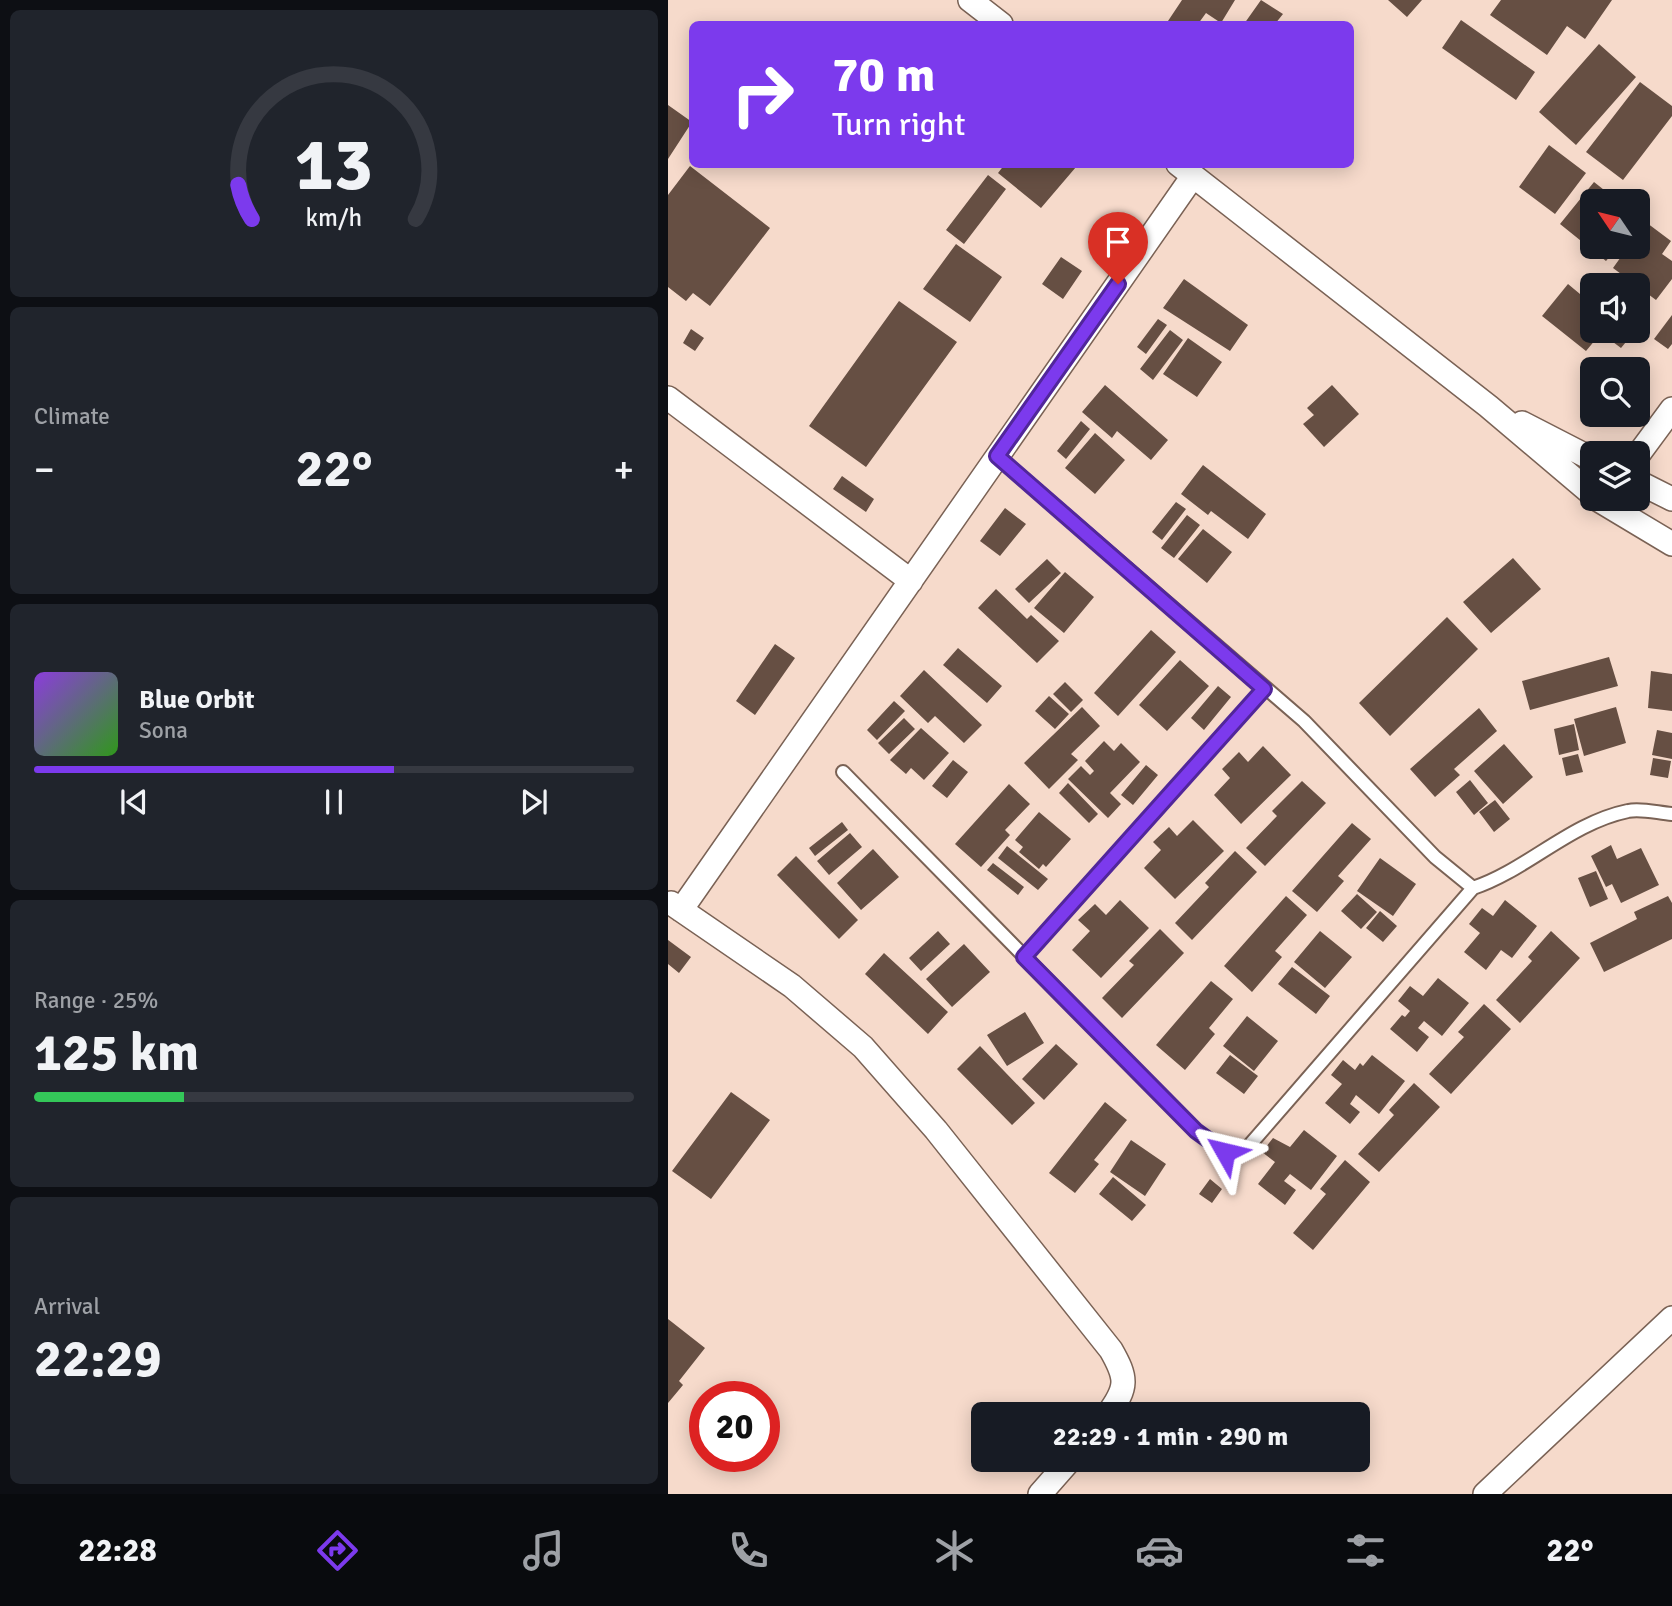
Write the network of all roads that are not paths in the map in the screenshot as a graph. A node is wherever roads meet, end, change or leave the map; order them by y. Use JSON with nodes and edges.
{"nodes":[{"id":1,"x":970,"y":0,"type":"edge"},
{"id":2,"x":997,"y":21,"type":"edge"},
{"id":3,"x":1185,"y":170,"type":"edge"},
{"id":4,"x":668,"y":398,"type":"edge"},
{"id":5,"x":1488,"y":406,"type":"junction"},
{"id":6,"x":1671,"y":409,"type":"edge"},
{"id":7,"x":1648,"y":441,"type":"edge"},
{"id":8,"x":1580,"y":453,"type":"edge"},
{"id":9,"x":997,"y":456,"type":"junction"},
{"id":10,"x":1580,"y":484,"type":"edge"},
{"id":11,"x":1650,"y":488,"type":"edge"},
{"id":12,"x":1671,"y":499,"type":"edge"},
{"id":13,"x":1617,"y":511,"type":"edge"},
{"id":14,"x":1671,"y":544,"type":"edge"},
{"id":15,"x":911,"y":581,"type":"junction"},
{"id":16,"x":1264,"y":689,"type":"junction"},
{"id":17,"x":843,"y":772,"type":"dead end"},
{"id":18,"x":1671,"y":814,"type":"edge"},
{"id":19,"x":1473,"y":888,"type":"junction"},
{"id":20,"x":674,"y":906,"type":"edge"},
{"id":21,"x":1024,"y":957,"type":"junction"},
{"id":22,"x":1671,"y":1318,"type":"edge"},
{"id":23,"x":1117,"y":1402,"type":"edge"},
{"id":24,"x":1059,"y":1472,"type":"edge"},
{"id":25,"x":1040,"y":1494,"type":"edge"},
{"id":26,"x":1485,"y":1494,"type":"edge"}],
"edges":[{"from":1,"to":2,"type":"street"},
{"from":3,"to":5,"type":"street"},
{"from":3,"to":9,"type":"street"},
{"from":4,"to":15,"type":"street"},
{"from":5,"to":8,"type":"street"},
{"from":5,"to":10,"type":"street"},
{"from":6,"to":7,"type":"street"},
{"from":9,"to":15,"type":"street"},
{"from":9,"to":16,"type":"lane"},
{"from":11,"to":12,"type":"street"},
{"from":13,"to":14,"type":"street"},
{"from":15,"to":20,"type":"street"},
{"from":16,"to":19,"type":"lane"},
{"from":16,"to":21,"type":"lane"},
{"from":17,"to":21,"type":"lane"},
{"from":18,"to":19,"type":"lane"},
{"from":19,"to":21,"type":"lane"},
{"from":20,"to":23,"type":"street"},
{"from":22,"to":26,"type":"street"},
{"from":24,"to":25,"type":"street"}]}
